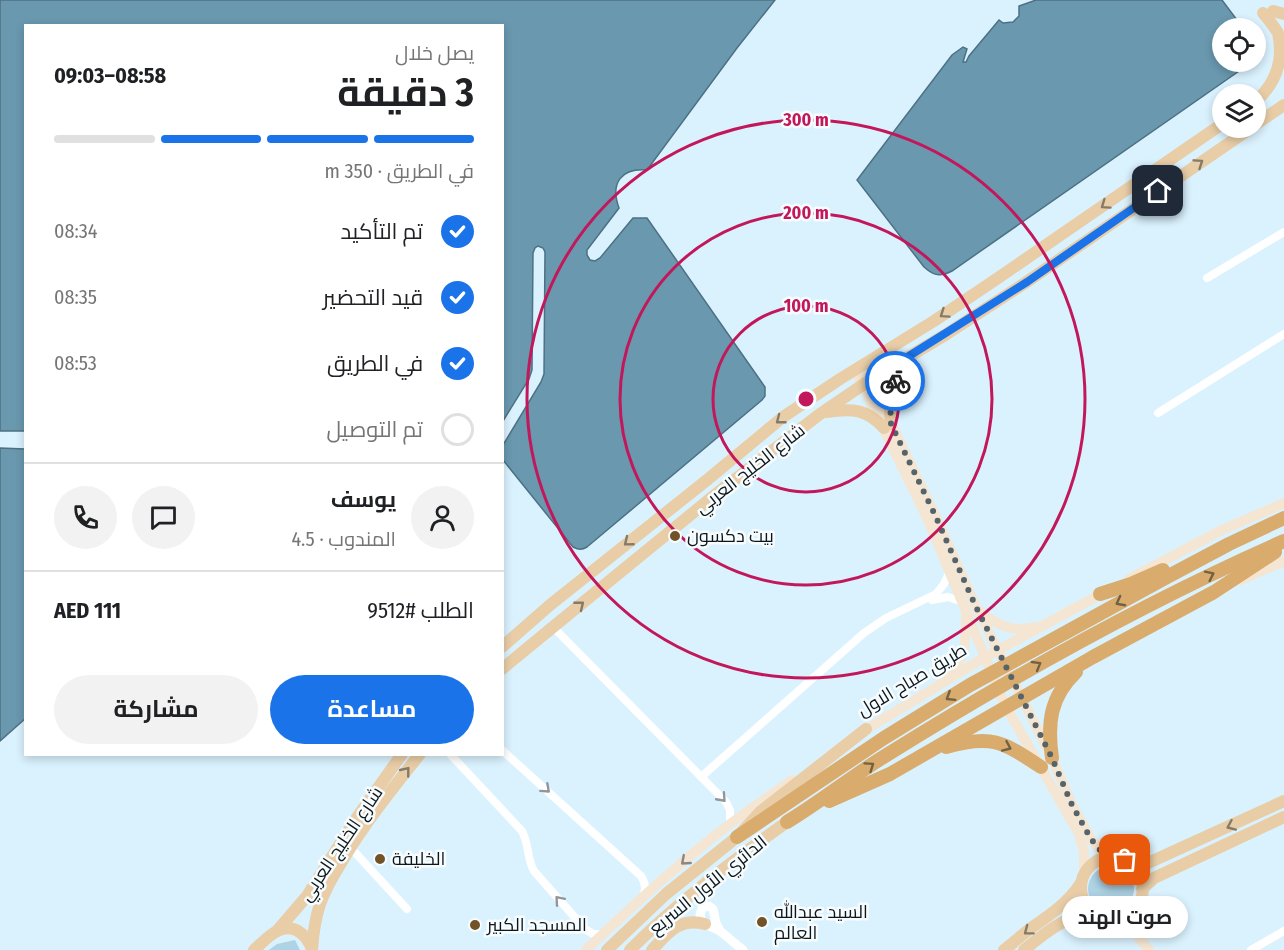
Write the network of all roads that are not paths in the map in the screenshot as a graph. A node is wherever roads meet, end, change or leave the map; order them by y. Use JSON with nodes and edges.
{"nodes":[{"id":1,"x":1274,"y":13,"type":"edge"},
{"id":2,"x":1284,"y":82,"type":"edge"},
{"id":3,"x":1266,"y":91,"type":"edge"},
{"id":4,"x":1266,"y":94,"type":"edge"},
{"id":5,"x":1284,"y":105,"type":"edge"},
{"id":6,"x":1266,"y":117,"type":"edge"},
{"id":7,"x":1212,"y":131,"type":"edge"},
{"id":8,"x":1236,"y":138,"type":"edge"},
{"id":9,"x":1284,"y":232,"type":"edge"},
{"id":10,"x":1207,"y":278,"type":"dead end"},
{"id":11,"x":1284,"y":334,"type":"edge"},
{"id":12,"x":909,"y":356,"type":"junction"},
{"id":13,"x":859,"y":368,"type":"junction"},
{"id":14,"x":866,"y":383,"type":"junction"},
{"id":15,"x":1158,"y":413,"type":"dead end"},
{"id":16,"x":820,"y":414,"type":"junction"},
{"id":17,"x":887,"y":426,"type":"junction"},
{"id":18,"x":1284,"y":503,"type":"edge"},
{"id":19,"x":1284,"y":518,"type":"edge"},
{"id":20,"x":1284,"y":541,"type":"edge"},
{"id":21,"x":1229,"y":544,"type":"junction"},
{"id":22,"x":1284,"y":546,"type":"edge"},
{"id":23,"x":1284,"y":561,"type":"edge"},
{"id":24,"x":950,"y":571,"type":"junction"},
{"id":25,"x":1214,"y":592,"type":"junction"},
{"id":26,"x":1100,"y":594,"type":"junction"},
{"id":27,"x":933,"y":598,"type":"junction"},
{"id":28,"x":968,"y":606,"type":"junction"},
{"id":29,"x":1043,"y":625,"type":"junction"},
{"id":30,"x":553,"y":627,"type":"junction"},
{"id":31,"x":504,"y":645,"type":"edge"},
{"id":32,"x":998,"y":650,"type":"junction"},
{"id":33,"x":986,"y":657,"type":"junction"},
{"id":34,"x":1093,"y":657,"type":"junction"},
{"id":35,"x":504,"y":667,"type":"edge"},
{"id":36,"x":942,"y":682,"type":"junction"},
{"id":37,"x":1022,"y":698,"type":"junction"},
{"id":38,"x":1006,"y":707,"type":"junction"},
{"id":39,"x":866,"y":729,"type":"joint"},
{"id":40,"x":930,"y":751,"type":"junction"},
{"id":41,"x":504,"y":752,"type":"edge"},
{"id":42,"x":401,"y":756,"type":"edge"},
{"id":43,"x":418,"y":756,"type":"edge"},
{"id":44,"x":452,"y":756,"type":"edge"},
{"id":45,"x":1046,"y":762,"type":"junction"},
{"id":46,"x":703,"y":779,"type":"junction"},
{"id":47,"x":1284,"y":801,"type":"edge"},
{"id":48,"x":1284,"y":817,"type":"edge"},
{"id":49,"x":792,"y":819,"type":"junction"},
{"id":50,"x":733,"y":831,"type":"junction"},
{"id":51,"x":350,"y":847,"type":"junction"},
{"id":52,"x":1112,"y":858,"type":"junction"},
{"id":53,"x":1160,"y":858,"type":"junction"},
{"id":54,"x":1130,"y":864,"type":"junction"},
{"id":55,"x":1161,"y":875,"type":"junction"},
{"id":56,"x":1082,"y":880,"type":"junction"},
{"id":57,"x":1142,"y":889,"type":"junction"},
{"id":58,"x":642,"y":898,"type":"junction"},
{"id":59,"x":407,"y":909,"type":"dead end"},
{"id":60,"x":1134,"y":909,"type":"junction"},
{"id":61,"x":1093,"y":912,"type":"junction"},
{"id":62,"x":1114,"y":919,"type":"junction"},
{"id":63,"x":1054,"y":920,"type":"junction"},
{"id":64,"x":705,"y":924,"type":"junction"},
{"id":65,"x":277,"y":931,"type":"junction"},
{"id":66,"x":720,"y":931,"type":"junction"},
{"id":67,"x":1284,"y":931,"type":"edge"},
{"id":68,"x":603,"y":934,"type":"junction"},
{"id":69,"x":254,"y":950,"type":"edge"},
{"id":70,"x":312,"y":950,"type":"edge"},
{"id":71,"x":586,"y":950,"type":"edge"},
{"id":72,"x":607,"y":950,"type":"edge"},
{"id":73,"x":630,"y":950,"type":"edge"},
{"id":74,"x":652,"y":950,"type":"edge"},
{"id":75,"x":743,"y":950,"type":"edge"},
{"id":76,"x":1004,"y":950,"type":"edge"},
{"id":77,"x":1024,"y":950,"type":"edge"},
{"id":78,"x":1149,"y":950,"type":"edge"},
{"id":79,"x":1155,"y":950,"type":"edge"},
{"id":80,"x":1251,"y":950,"type":"edge"}],
"edges":[{"from":1,"to":3,"type":"main road"},
{"from":2,"to":4,"type":"main road"},
{"from":5,"to":6,"type":"main road"},
{"from":7,"to":13,"type":"main road","name":"شارع الخليج العربي","one_way":true},
{"from":12,"to":8,"type":"main road","name":"شارع الخليج العربي","one_way":true},
{"from":9,"to":10,"type":"street"},
{"from":11,"to":15,"type":"street"},
{"from":12,"to":14,"type":"main road","name":"شارع الخليج العربي"},
{"from":12,"to":17,"type":"main road"},
{"from":13,"to":14,"type":"main road"},
{"from":13,"to":31,"type":"main road","name":"شارع الخليج العربي","one_way":true},
{"from":14,"to":16,"type":"main road","name":"شارع الخليج العربي"},
{"from":14,"to":17,"type":"main road"},
{"from":16,"to":17,"type":"main road"},
{"from":30,"to":16,"type":"main road","name":"شارع الخليج العربي","one_way":true},
{"from":17,"to":24,"type":"main road"},
{"from":17,"to":28,"type":"main road"},
{"from":18,"to":26,"type":"main road","name":"طريق صباح الاول"},
{"from":19,"to":21,"type":"highway","name":"طريق صباح الاول"},
{"from":49,"to":20,"type":"highway","one_way":true},
{"from":21,"to":26,"type":"highway"},
{"from":21,"to":50,"type":"highway","name":"طريق صباح الاول","one_way":true},
{"from":22,"to":25,"type":"highway"},
{"from":23,"to":25,"type":"main road"},
{"from":24,"to":27,"type":"street"},
{"from":24,"to":28,"type":"main road"},
{"from":25,"to":34,"type":"highway"},
{"from":26,"to":29,"type":"main road","name":"طريق صباح الاول"},
{"from":27,"to":28,"type":"street"},
{"from":27,"to":46,"type":"street"},
{"from":28,"to":29,"type":"main road"},
{"from":28,"to":32,"type":"main road"},
{"from":28,"to":33,"type":"main road"},
{"from":28,"to":36,"type":"main road"},
{"from":29,"to":32,"type":"main road","name":"طريق صباح الاول"},
{"from":30,"to":35,"type":"main road","name":"شارع الخليج العربي"},
{"from":30,"to":46,"type":"street"},
{"from":32,"to":33,"type":"main road","name":"طريق صباح الاول"},
{"from":32,"to":37,"type":"main road"},
{"from":33,"to":36,"type":"main road","name":"طريق صباح الاول"},
{"from":33,"to":38,"type":"main road"},
{"from":34,"to":37,"type":"highway"},
{"from":34,"to":45,"type":"highway"},
{"from":36,"to":39,"type":"main road","name":"طريق صباح الاول"},
{"from":37,"to":38,"type":"highway"},
{"from":37,"to":45,"type":"main road"},
{"from":38,"to":40,"type":"highway"},
{"from":38,"to":45,"type":"main road"},
{"from":39,"to":50,"type":"main road"},
{"from":40,"to":45,"type":"highway","one_way":true},
{"from":40,"to":49,"type":"highway"},
{"from":41,"to":58,"type":"street","one_way":true},
{"from":42,"to":65,"type":"main road","name":"شارع الخليج العربي"},
{"from":51,"to":43,"type":"main road","name":"شارع الخليج العربي","one_way":true},
{"from":68,"to":44,"type":"street","one_way":true},
{"from":45,"to":52,"type":"main road"},
{"from":45,"to":56,"type":"main road"},
{"from":46,"to":50,"type":"street","one_way":true},
{"from":47,"to":53,"type":"main road","one_way":true},
{"from":48,"to":55,"type":"main road"},
{"from":49,"to":73,"type":"main road","name":"الدائري الأول السريع"},
{"from":50,"to":58,"type":"main road","name":"الدائري الأول السريع","one_way":true},
{"from":50,"to":72,"type":"main road","name":"الدائري الأول السريع"},
{"from":51,"to":59,"type":"street"},
{"from":51,"to":70,"type":"main road","name":"شارع الخليج العربي"},
{"from":52,"to":54,"type":"main road"},
{"from":52,"to":56,"type":"main road"},
{"from":53,"to":54,"type":"main road"},
{"from":53,"to":55,"type":"main road"},
{"from":54,"to":57,"type":"main road"},
{"from":55,"to":57,"type":"main road"},
{"from":56,"to":61,"type":"main road"},
{"from":56,"to":63,"type":"main road"},
{"from":57,"to":60,"type":"main road"},
{"from":58,"to":68,"type":"main road","name":"الدائري الأول السريع"},
{"from":60,"to":62,"type":"main road"},
{"from":60,"to":79,"type":"main road"},
{"from":61,"to":62,"type":"main road"},
{"from":61,"to":63,"type":"main road"},
{"from":62,"to":78,"type":"main road"},
{"from":63,"to":76,"type":"main road","one_way":true},
{"from":63,"to":77,"type":"main road"},
{"from":64,"to":66,"type":"street"},
{"from":64,"to":66,"type":"street"},
{"from":64,"to":74,"type":"main road"},
{"from":65,"to":69,"type":"main road","name":"شارع الخليج العربي"},
{"from":65,"to":70,"type":"main road"},
{"from":66,"to":75,"type":"street"},
{"from":67,"to":80,"type":"street"},
{"from":68,"to":71,"type":"main road","name":"الدائري الأول السريع"}]}
